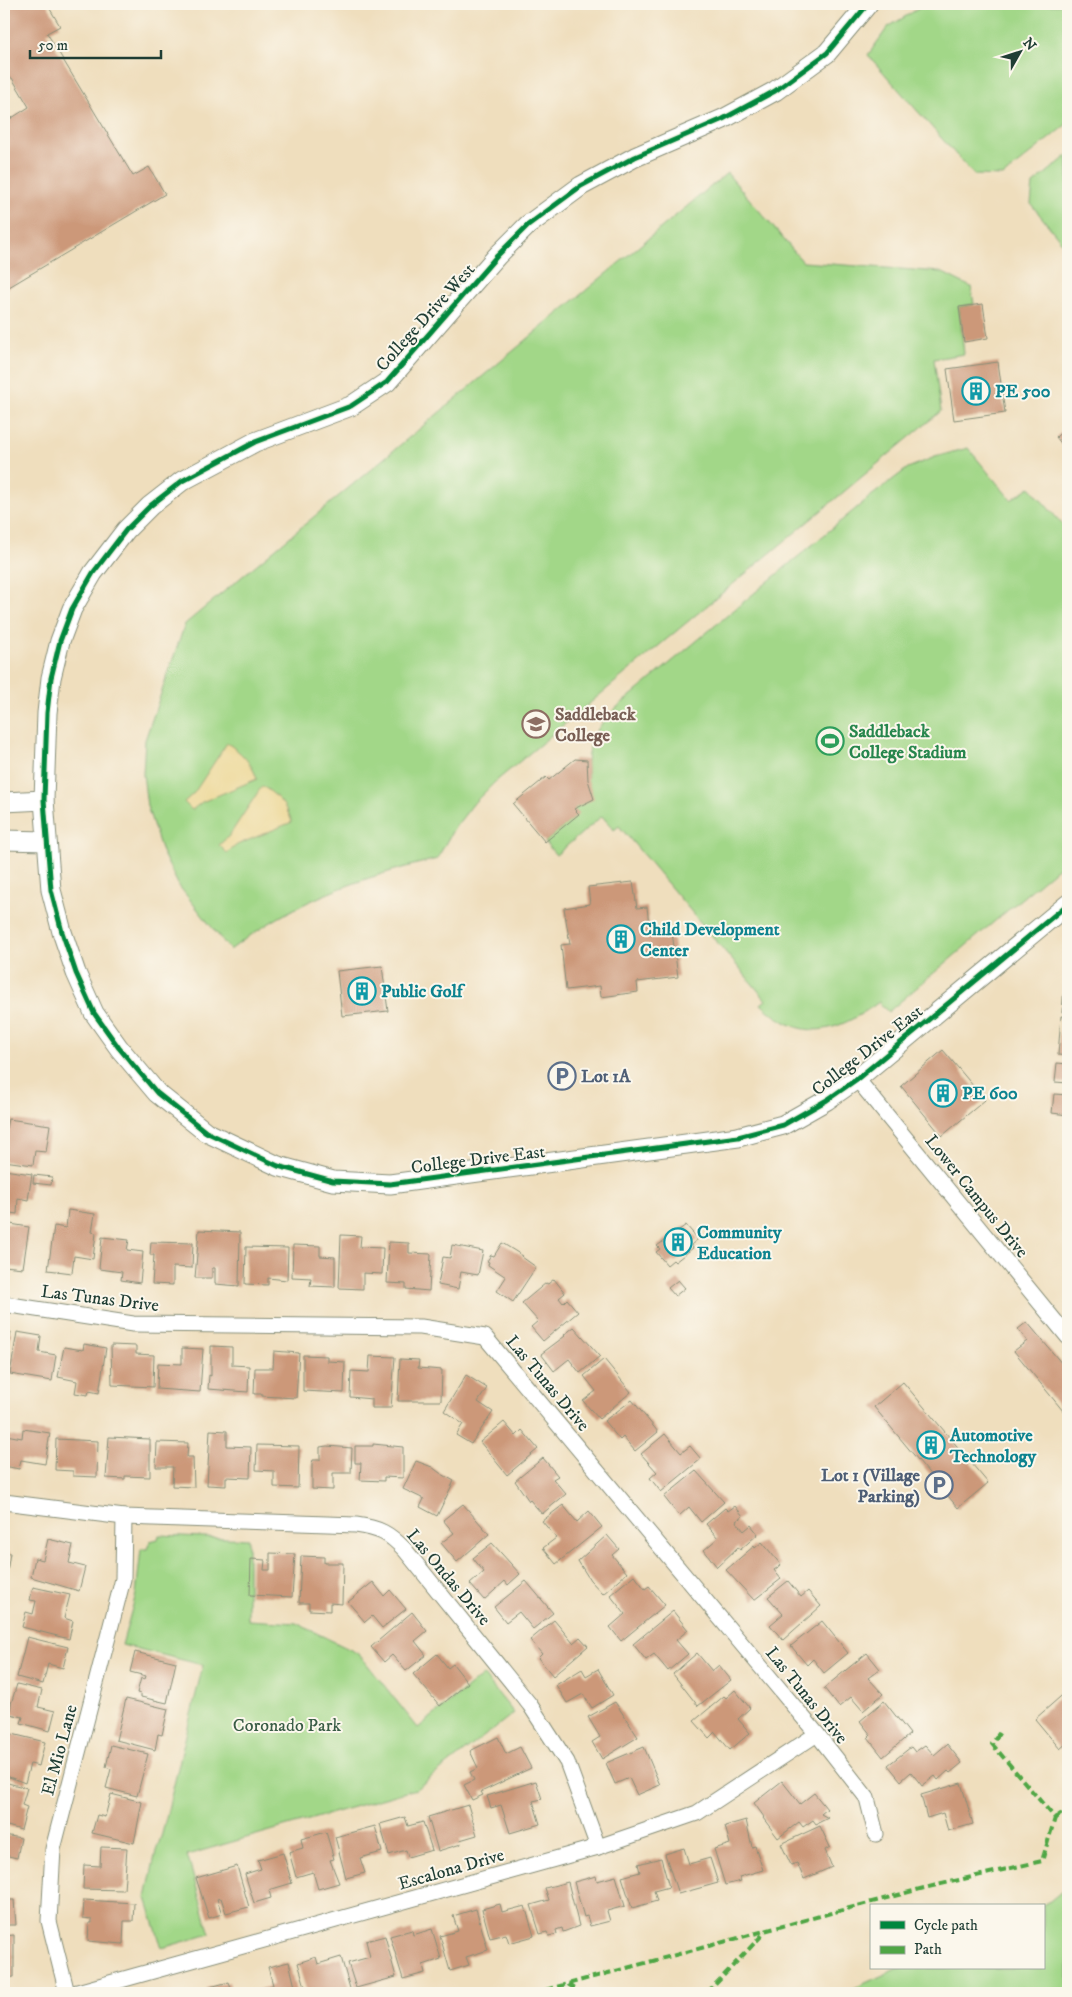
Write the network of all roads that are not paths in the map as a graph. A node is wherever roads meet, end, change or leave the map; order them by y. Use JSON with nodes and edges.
{"nodes":[{"id":1,"x":868,"y":4,"type":"edge"},
{"id":2,"x":44,"y":800,"type":"junction"},
{"id":3,"x":4,"y":802,"type":"edge"},
{"id":4,"x":4,"y":840,"type":"edge"},
{"id":5,"x":46,"y":841,"type":"junction"},
{"id":6,"x":1068,"y":904,"type":"edge"},
{"id":7,"x":857,"y":1079,"type":"junction"},
{"id":8,"x":4,"y":1304,"type":"edge"},
{"id":9,"x":1068,"y":1337,"type":"edge"},
{"id":10,"x":4,"y":1502,"type":"edge"},
{"id":11,"x":124,"y":1517,"type":"junction"},
{"id":12,"x":817,"y":1734,"type":"junction"},
{"id":13,"x":876,"y":1834,"type":"dead end"},
{"id":14,"x":598,"y":1847,"type":"junction"},
{"id":15,"x":67,"y":1993,"type":"edge"},
{"id":16,"x":74,"y":1993,"type":"edge"}],
"edges":[{"from":1,"to":2,"type":"street","name":"College Drive West"},
{"from":2,"to":3,"type":"street"},
{"from":2,"to":5,"type":"street","name":"College Drive East"},
{"from":4,"to":5,"type":"street"},
{"from":5,"to":7,"type":"street","name":"College Drive East"},
{"from":6,"to":7,"type":"street","name":"College Drive East"},
{"from":7,"to":9,"type":"street","name":"Lower Campus Drive"},
{"from":8,"to":12,"type":"street","name":"Las Tunas Drive"},
{"from":10,"to":11,"type":"street","name":"Las Ondas Drive"},
{"from":11,"to":14,"type":"street","name":"Las Ondas Drive"},
{"from":11,"to":15,"type":"street","name":"El Mio Lane"},
{"from":12,"to":13,"type":"street","name":"Las Tunas Drive"},
{"from":12,"to":14,"type":"street","name":"Escalona Drive"},
{"from":14,"to":16,"type":"street","name":"Escalona Drive"}]}
